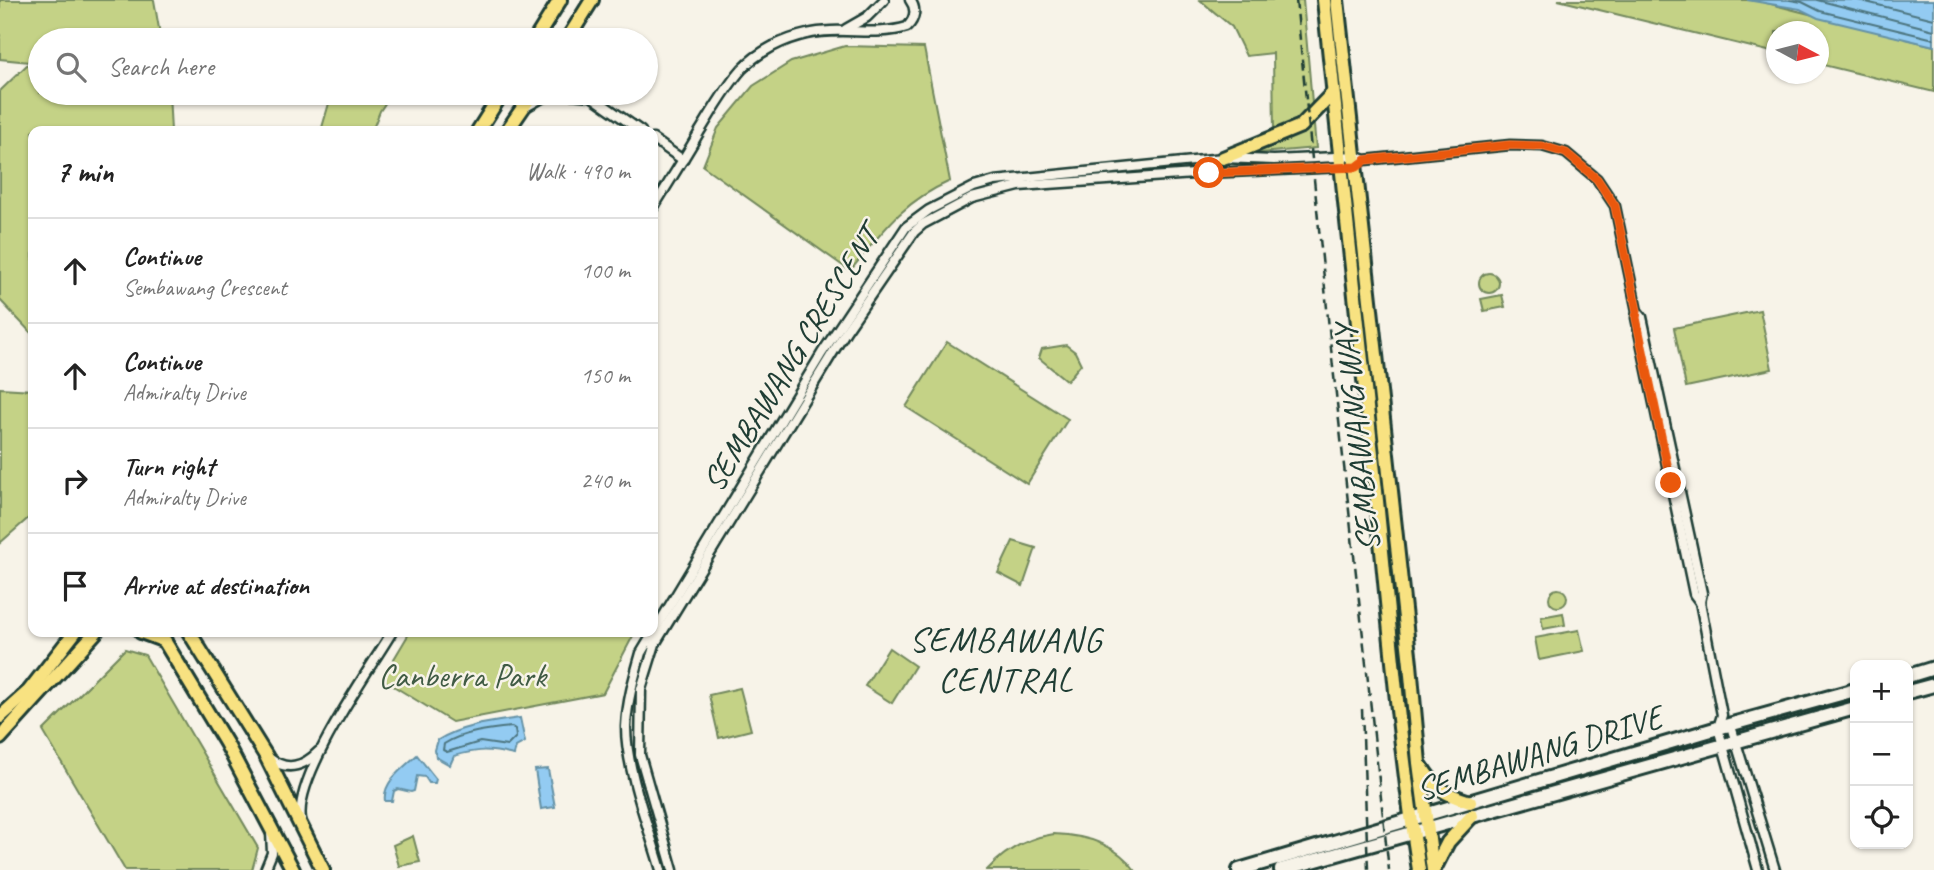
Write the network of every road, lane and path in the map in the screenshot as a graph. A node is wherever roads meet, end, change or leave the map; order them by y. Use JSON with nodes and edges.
{"nodes":[{"id":1,"x":560,"y":0,"type":"edge"},
{"id":2,"x":592,"y":0,"type":"edge"},
{"id":3,"x":884,"y":0,"type":"edge"},
{"id":4,"x":910,"y":0,"type":"edge"},
{"id":5,"x":1324,"y":0,"type":"edge"},
{"id":6,"x":1337,"y":0,"type":"edge"},
{"id":7,"x":582,"y":17,"type":"junction"},
{"id":8,"x":542,"y":28,"type":"edge"},
{"id":9,"x":575,"y":28,"type":"edge"},
{"id":10,"x":580,"y":28,"type":"edge"},
{"id":11,"x":846,"y":29,"type":"junction"},
{"id":12,"x":1333,"y":93,"type":"junction"},
{"id":13,"x":494,"y":105,"type":"edge"},
{"id":14,"x":525,"y":105,"type":"edge"},
{"id":15,"x":529,"y":105,"type":"edge"},
{"id":16,"x":606,"y":105,"type":"edge"},
{"id":17,"x":523,"y":108,"type":"junction"},
{"id":18,"x":481,"y":126,"type":"edge"},
{"id":19,"x":511,"y":126,"type":"edge"},
{"id":20,"x":634,"y":126,"type":"edge"},
{"id":21,"x":658,"y":143,"type":"edge"},
{"id":22,"x":1223,"y":158,"type":"junction"},
{"id":23,"x":682,"y":160,"type":"junction"},
{"id":24,"x":1359,"y":161,"type":"junction"},
{"id":25,"x":1339,"y":162,"type":"junction"},
{"id":26,"x":658,"y":200,"type":"edge"},
{"id":27,"x":658,"y":625,"type":"edge"},
{"id":28,"x":71,"y":637,"type":"edge"},
{"id":29,"x":91,"y":637,"type":"edge"},
{"id":30,"x":163,"y":637,"type":"edge"},
{"id":31,"x":192,"y":637,"type":"edge"},
{"id":32,"x":389,"y":637,"type":"edge"},
{"id":33,"x":651,"y":637,"type":"edge"},
{"id":34,"x":1410,"y":664,"type":"junction"},
{"id":35,"x":1934,"y":668,"type":"edge"},
{"id":36,"x":1913,"y":674,"type":"edge"},
{"id":37,"x":1934,"y":685,"type":"edge"},
{"id":38,"x":1395,"y":687,"type":"junction"},
{"id":39,"x":1850,"y":691,"type":"edge"},
{"id":40,"x":1913,"y":691,"type":"edge"},
{"id":41,"x":1850,"y":709,"type":"edge"},
{"id":42,"x":1722,"y":715,"type":"junction"},
{"id":43,"x":0,"y":717,"type":"edge"},
{"id":44,"x":1732,"y":724,"type":"junction"},
{"id":45,"x":1718,"y":728,"type":"junction"},
{"id":46,"x":0,"y":738,"type":"edge"},
{"id":47,"x":1737,"y":741,"type":"junction"},
{"id":48,"x":1722,"y":746,"type":"junction"},
{"id":49,"x":322,"y":748,"type":"junction"},
{"id":50,"x":267,"y":757,"type":"junction"},
{"id":51,"x":1419,"y":763,"type":"junction"},
{"id":52,"x":1471,"y":809,"type":"junction"},
{"id":53,"x":1426,"y":815,"type":"junction"},
{"id":54,"x":1411,"y":820,"type":"junction"},
{"id":55,"x":302,"y":826,"type":"junction"},
{"id":56,"x":271,"y":828,"type":"junction"},
{"id":57,"x":1428,"y":830,"type":"junction"},
{"id":58,"x":1413,"y":834,"type":"junction"},
{"id":59,"x":265,"y":870,"type":"edge"},
{"id":60,"x":293,"y":870,"type":"edge"},
{"id":61,"x":323,"y":870,"type":"edge"},
{"id":62,"x":661,"y":870,"type":"edge"},
{"id":63,"x":673,"y":870,"type":"edge"},
{"id":64,"x":1238,"y":870,"type":"edge"},
{"id":65,"x":1281,"y":870,"type":"edge"},
{"id":66,"x":1419,"y":870,"type":"edge"},
{"id":67,"x":1434,"y":870,"type":"edge"},
{"id":68,"x":1758,"y":870,"type":"edge"},
{"id":69,"x":1775,"y":870,"type":"edge"}],
"edges":[{"from":1,"to":8,"type":"main road"},
{"from":2,"to":7,"type":"main road"},
{"from":3,"to":11,"type":"street"},
{"from":4,"to":11,"type":"street"},
{"from":5,"to":12,"type":"main road","name":"SEMBAWANG WAY"},
{"from":6,"to":24,"type":"main road","name":"SEMBAWANG WAY"},
{"from":7,"to":9,"type":"main road"},
{"from":7,"to":10,"type":"street"},
{"from":11,"to":23,"type":"street"},
{"from":12,"to":22,"type":"main road"},
{"from":12,"to":25,"type":"main road","name":"SEMBAWANG WAY"},
{"from":13,"to":18,"type":"main road"},
{"from":14,"to":17,"type":"main road"},
{"from":15,"to":17,"type":"street"},
{"from":16,"to":20,"type":"street"},
{"from":17,"to":19,"type":"main road"},
{"from":21,"to":23,"type":"street"},
{"from":22,"to":25,"type":"street","name":"SEMBAWANG CRESCENT"},
{"from":22,"to":27,"type":"street","name":"SEMBAWANG CRESCENT"},
{"from":23,"to":26,"type":"street"},
{"from":24,"to":25,"type":"street","name":"SEMBAWANG CRESCENT"},
{"from":24,"to":34,"type":"main road","name":"SEMBAWANG WAY"},
{"from":24,"to":42,"type":"street","name":"SEMBAWANG CRESCENT"},
{"from":25,"to":38,"type":"main road","name":"SEMBAWANG WAY"},
{"from":25,"to":63,"type":"street","name":"SEMBAWANG CRESCENT"},
{"from":28,"to":43,"type":"main road"},
{"from":29,"to":46,"type":"main road"},
{"from":30,"to":56,"type":"main road"},
{"from":31,"to":50,"type":"main road"},
{"from":32,"to":49,"type":"street"},
{"from":33,"to":62,"type":"street","name":"SEMBAWANG CRESCENT"},
{"from":34,"to":38,"type":"main road"},
{"from":34,"to":51,"type":"main road","name":"SEMBAWANG WAY"},
{"from":35,"to":36,"type":"main road"},
{"from":37,"to":40,"type":"main road"},
{"from":38,"to":54,"type":"main road","name":"SEMBAWANG WAY"},
{"from":39,"to":44,"type":"main road","name":"SEMBAWANG DRIVE"},
{"from":41,"to":47,"type":"main road","name":"SEMBAWANG DRIVE"},
{"from":42,"to":44,"type":"street"},
{"from":42,"to":45,"type":"street"},
{"from":44,"to":45,"type":"main road","name":"SEMBAWANG DRIVE"},
{"from":44,"to":47,"type":"street"},
{"from":45,"to":48,"type":"street"},
{"from":45,"to":52,"type":"main road","name":"SEMBAWANG DRIVE"},
{"from":47,"to":48,"type":"main road","name":"SEMBAWANG DRIVE"},
{"from":47,"to":69,"type":"street"},
{"from":48,"to":52,"type":"main road","name":"SEMBAWANG DRIVE"},
{"from":48,"to":68,"type":"street"},
{"from":49,"to":50,"type":"street"},
{"from":49,"to":55,"type":"street"},
{"from":50,"to":55,"type":"main road"},
{"from":51,"to":52,"type":"main road"},
{"from":51,"to":53,"type":"main road","name":"SEMBAWANG WAY"},
{"from":52,"to":53,"type":"main road","name":"SEMBAWANG DRIVE"},
{"from":52,"to":57,"type":"main road","name":"SEMBAWANG DRIVE"},
{"from":52,"to":67,"type":"main road"},
{"from":53,"to":54,"type":"main road","name":"SEMBAWANG DRIVE"},
{"from":53,"to":57,"type":"main road","name":"SEMBAWANG WAY"},
{"from":54,"to":58,"type":"main road","name":"SEMBAWANG WAY"},
{"from":54,"to":64,"type":"main road","name":"SEMBAWANG DRIVE"},
{"from":55,"to":61,"type":"main road"},
{"from":56,"to":59,"type":"street"},
{"from":56,"to":60,"type":"main road"},
{"from":57,"to":58,"type":"main road","name":"SEMBAWANG DRIVE"},
{"from":57,"to":67,"type":"main road","name":"SEMBAWANG WAY"},
{"from":58,"to":65,"type":"main road","name":"SEMBAWANG DRIVE"},
{"from":58,"to":66,"type":"main road","name":"SEMBAWANG WAY"}]}
